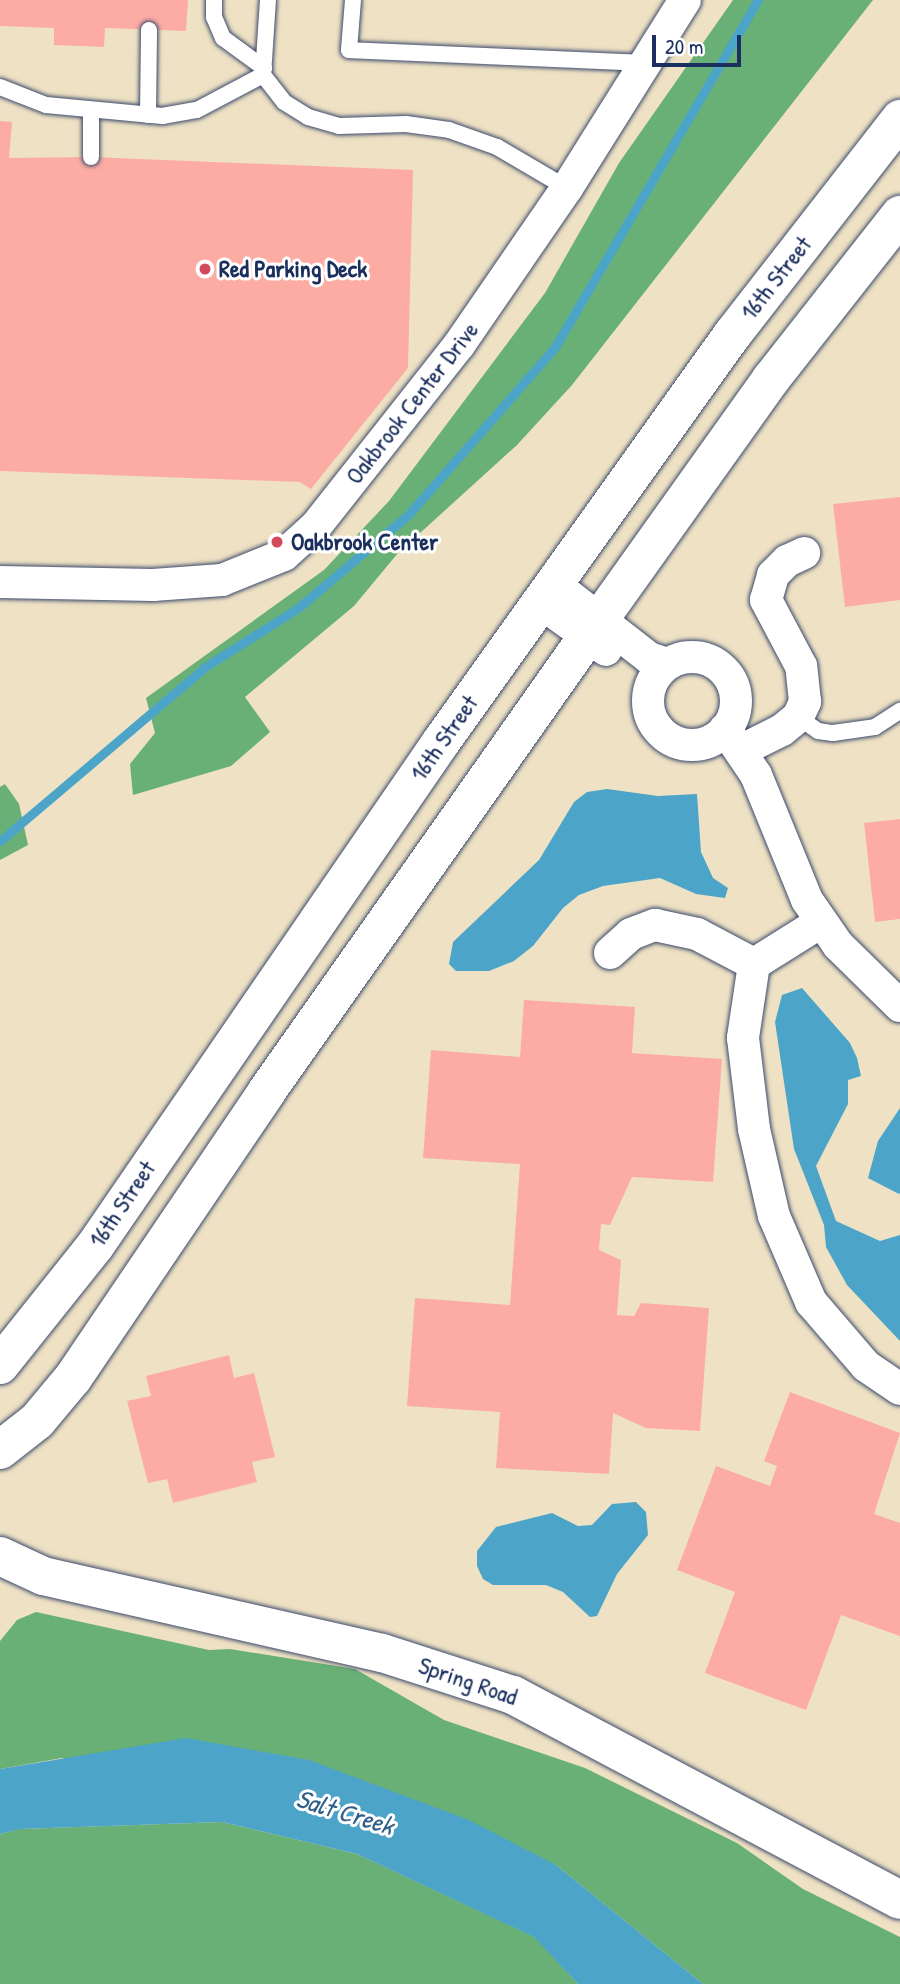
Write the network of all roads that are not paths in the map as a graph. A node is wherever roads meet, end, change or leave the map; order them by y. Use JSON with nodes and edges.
{"nodes":[{"id":1,"x":214,"y":0,"type":"edge"},
{"id":2,"x":268,"y":0,"type":"edge"},
{"id":3,"x":353,"y":0,"type":"edge"},
{"id":4,"x":685,"y":0,"type":"edge"},
{"id":5,"x":149,"y":30,"type":"dead end"},
{"id":6,"x":644,"y":63,"type":"junction"},
{"id":7,"x":263,"y":71,"type":"junction"},
{"id":8,"x":0,"y":87,"type":"edge"},
{"id":9,"x":91,"y":112,"type":"junction"},
{"id":10,"x":148,"y":115,"type":"junction"},
{"id":11,"x":900,"y":119,"type":"edge"},
{"id":12,"x":91,"y":157,"type":"dead end"},
{"id":13,"x":567,"y":188,"type":"junction"},
{"id":14,"x":900,"y":215,"type":"edge"},
{"id":15,"x":804,"y":553,"type":"dead end"},
{"id":16,"x":0,"y":582,"type":"edge"},
{"id":17,"x":548,"y":594,"type":"junction"},
{"id":18,"x":594,"y":628,"type":"junction"},
{"id":19,"x":658,"y":676,"type":"junction"},
{"id":20,"x":900,"y":711,"type":"edge"},
{"id":21,"x":798,"y":717,"type":"junction"},
{"id":22,"x":733,"y":739,"type":"junction"},
{"id":23,"x":821,"y":922,"type":"junction"},
{"id":24,"x":610,"y":953,"type":"dead end"},
{"id":25,"x":754,"y":964,"type":"junction"},
{"id":26,"x":900,"y":1006,"type":"edge"},
{"id":27,"x":0,"y":1365,"type":"edge"},
{"id":28,"x":900,"y":1389,"type":"edge"},
{"id":29,"x":0,"y":1450,"type":"edge"},
{"id":30,"x":0,"y":1556,"type":"edge"},
{"id":31,"x":900,"y":1900,"type":"edge"}],
"edges":[{"from":1,"to":7,"type":"lane"},
{"from":2,"to":7,"type":"lane"},
{"from":3,"to":6,"type":"lane"},
{"from":4,"to":6,"type":"street","name":"Oakbrook Center Drive"},
{"from":5,"to":10,"type":"lane"},
{"from":6,"to":13,"type":"street","name":"Oakbrook Center Drive"},
{"from":7,"to":10,"type":"lane"},
{"from":7,"to":13,"type":"lane"},
{"from":8,"to":9,"type":"lane"},
{"from":9,"to":10,"type":"lane"},
{"from":9,"to":12,"type":"lane"},
{"from":11,"to":17,"type":"street","name":"16th Street"},
{"from":13,"to":16,"type":"street","name":"Oakbrook Center Drive"},
{"from":14,"to":18,"type":"street"},
{"from":15,"to":21,"type":"street"},
{"from":17,"to":18,"type":"street"},
{"from":17,"to":27,"type":"street","name":"16th Street"},
{"from":18,"to":19,"type":"street"},
{"from":18,"to":29,"type":"street"},
{"from":19,"to":22,"type":"street"},
{"from":19,"to":22,"type":"street"},
{"from":20,"to":21,"type":"lane"},
{"from":21,"to":22,"type":"street"},
{"from":22,"to":23,"type":"street"},
{"from":23,"to":25,"type":"street"},
{"from":23,"to":26,"type":"street"},
{"from":24,"to":25,"type":"street"},
{"from":25,"to":28,"type":"street"},
{"from":30,"to":31,"type":"street","name":"Spring Road"}]}
